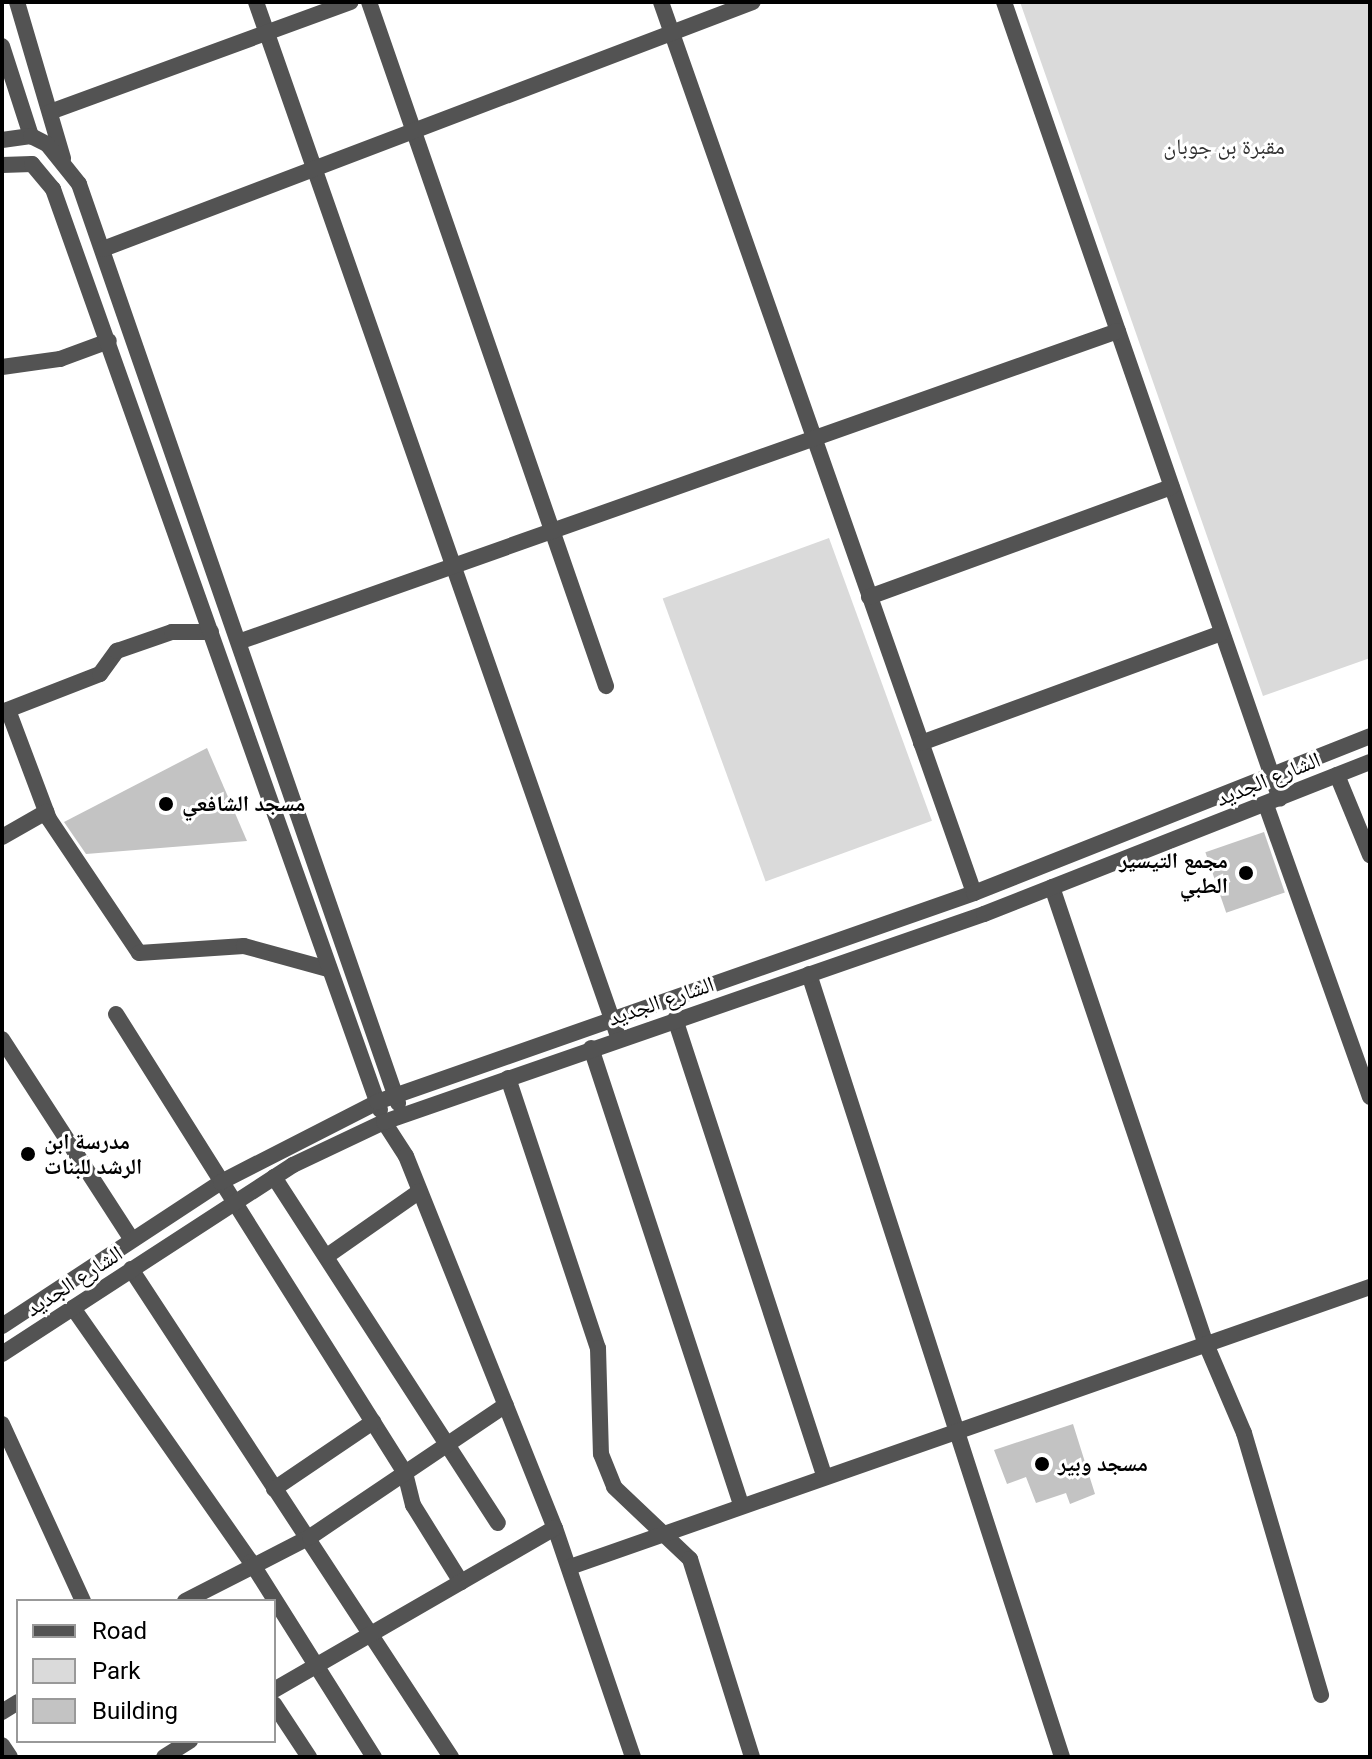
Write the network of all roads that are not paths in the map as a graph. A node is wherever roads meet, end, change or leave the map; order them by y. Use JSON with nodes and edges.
{"nodes":[{"id":1,"x":8,"y":2,"type":"edge"},
{"id":2,"x":17,"y":2,"type":"edge"},
{"id":3,"x":256,"y":2,"type":"edge"},
{"id":4,"x":350,"y":2,"type":"edge"},
{"id":5,"x":369,"y":2,"type":"edge"},
{"id":6,"x":661,"y":2,"type":"edge"},
{"id":7,"x":753,"y":2,"type":"edge"},
{"id":8,"x":1004,"y":2,"type":"edge"},
{"id":9,"x":2,"y":4,"type":"edge"},
{"id":10,"x":267,"y":33,"type":"junction"},
{"id":11,"x":671,"y":33,"type":"junction"},
{"id":12,"x":2,"y":46,"type":"edge"},
{"id":13,"x":50,"y":112,"type":"junction"},
{"id":14,"x":414,"y":130,"type":"junction"},
{"id":15,"x":31,"y":136,"type":"junction"},
{"id":16,"x":2,"y":140,"type":"edge"},
{"id":17,"x":63,"y":158,"type":"junction"},
{"id":18,"x":2,"y":165,"type":"edge"},
{"id":19,"x":313,"y":168,"type":"junction"},
{"id":20,"x":103,"y":249,"type":"junction"},
{"id":21,"x":1118,"y":331,"type":"junction"},
{"id":22,"x":109,"y":341,"type":"junction"},
{"id":23,"x":2,"y":367,"type":"edge"},
{"id":24,"x":814,"y":439,"type":"junction"},
{"id":25,"x":1172,"y":487,"type":"junction"},
{"id":26,"x":552,"y":531,"type":"junction"},
{"id":27,"x":452,"y":566,"type":"junction"},
{"id":28,"x":869,"y":597,"type":"junction"},
{"id":29,"x":211,"y":632,"type":"junction"},
{"id":30,"x":1222,"y":633,"type":"junction"},
{"id":31,"x":241,"y":641,"type":"junction"},
{"id":32,"x":606,"y":686,"type":"dead end"},
{"id":33,"x":5,"y":711,"type":"edge"},
{"id":34,"x":1370,"y":736,"type":"edge"},
{"id":35,"x":921,"y":743,"type":"junction"},
{"id":36,"x":1370,"y":762,"type":"edge"},
{"id":37,"x":1337,"y":775,"type":"junction"},
{"id":38,"x":1273,"y":778,"type":"junction"},
{"id":39,"x":1273,"y":802,"type":"junction"},
{"id":40,"x":46,"y":812,"type":"junction"},
{"id":41,"x":2,"y":837,"type":"edge"},
{"id":42,"x":1370,"y":855,"type":"edge"},
{"id":43,"x":1052,"y":887,"type":"junction"},
{"id":44,"x":974,"y":893,"type":"junction"},
{"id":45,"x":328,"y":969,"type":"junction"},
{"id":46,"x":809,"y":974,"type":"junction"},
{"id":47,"x":116,"y":1014,"type":"dead end"},
{"id":48,"x":612,"y":1019,"type":"junction"},
{"id":49,"x":675,"y":1019,"type":"junction"},
{"id":50,"x":2,"y":1039,"type":"edge"},
{"id":51,"x":619,"y":1039,"type":"junction"},
{"id":52,"x":591,"y":1048,"type":"junction"},
{"id":53,"x":508,"y":1078,"type":"junction"},
{"id":54,"x":395,"y":1095,"type":"junction"},
{"id":55,"x":1370,"y":1097,"type":"edge"},
{"id":56,"x":377,"y":1102,"type":"junction"},
{"id":57,"x":403,"y":1115,"type":"junction"},
{"id":58,"x":384,"y":1122,"type":"junction"},
{"id":59,"x":406,"y":1156,"type":"junction"},
{"id":60,"x":274,"y":1177,"type":"junction"},
{"id":61,"x":221,"y":1182,"type":"junction"},
{"id":62,"x":420,"y":1191,"type":"junction"},
{"id":63,"x":233,"y":1202,"type":"junction"},
{"id":64,"x":132,"y":1240,"type":"junction"},
{"id":65,"x":327,"y":1256,"type":"junction"},
{"id":66,"x":131,"y":1269,"type":"junction"},
{"id":67,"x":1370,"y":1287,"type":"edge"},
{"id":68,"x":73,"y":1308,"type":"junction"},
{"id":69,"x":2,"y":1326,"type":"edge"},
{"id":70,"x":1206,"y":1344,"type":"junction"},
{"id":71,"x":2,"y":1354,"type":"edge"},
{"id":72,"x":506,"y":1405,"type":"junction"},
{"id":73,"x":373,"y":1422,"type":"junction"},
{"id":74,"x":2,"y":1424,"type":"edge"},
{"id":75,"x":956,"y":1431,"type":"junction"},
{"id":76,"x":448,"y":1444,"type":"junction"},
{"id":77,"x":405,"y":1473,"type":"junction"},
{"id":78,"x":825,"y":1477,"type":"junction"},
{"id":79,"x":274,"y":1489,"type":"junction"},
{"id":80,"x":742,"y":1506,"type":"junction"},
{"id":81,"x":498,"y":1523,"type":"dead end"},
{"id":82,"x":555,"y":1528,"type":"junction"},
{"id":83,"x":662,"y":1534,"type":"junction"},
{"id":84,"x":310,"y":1537,"type":"junction"},
{"id":85,"x":251,"y":1562,"type":"junction"},
{"id":86,"x":570,"y":1567,"type":"junction"},
{"id":87,"x":461,"y":1582,"type":"junction"},
{"id":88,"x":204,"y":1596,"type":"edge"},
{"id":89,"x":82,"y":1599,"type":"edge"},
{"id":90,"x":274,"y":1599,"type":"edge"},
{"id":91,"x":276,"y":1603,"type":"edge"},
{"id":92,"x":371,"y":1634,"type":"junction"},
{"id":93,"x":315,"y":1666,"type":"junction"},
{"id":94,"x":276,"y":1689,"type":"edge"},
{"id":95,"x":1321,"y":1695,"type":"dead end"},
{"id":96,"x":276,"y":1707,"type":"edge"},
{"id":97,"x":187,"y":1743,"type":"edge"},
{"id":98,"x":2,"y":1745,"type":"edge"},
{"id":99,"x":10,"y":1757,"type":"edge"},
{"id":100,"x":164,"y":1757,"type":"edge"},
{"id":101,"x":309,"y":1757,"type":"edge"},
{"id":102,"x":374,"y":1757,"type":"edge"},
{"id":103,"x":451,"y":1757,"type":"edge"},
{"id":104,"x":633,"y":1757,"type":"edge"},
{"id":105,"x":752,"y":1757,"type":"edge"},
{"id":106,"x":1062,"y":1757,"type":"edge"}],
"edges":[{"from":1,"to":9,"type":"street"},
{"from":2,"to":13,"type":"street"},
{"from":3,"to":10,"type":"street"},
{"from":4,"to":10,"type":"street"},
{"from":5,"to":14,"type":"street"},
{"from":6,"to":11,"type":"street"},
{"from":7,"to":11,"type":"street"},
{"from":8,"to":21,"type":"street"},
{"from":10,"to":13,"type":"street"},
{"from":10,"to":19,"type":"street"},
{"from":11,"to":14,"type":"street"},
{"from":11,"to":24,"type":"street"},
{"from":12,"to":15,"type":"street"},
{"from":13,"to":17,"type":"street"},
{"from":14,"to":19,"type":"street"},
{"from":14,"to":26,"type":"street"},
{"from":15,"to":16,"type":"street"},
{"from":15,"to":17,"type":"street"},
{"from":17,"to":20,"type":"street"},
{"from":18,"to":22,"type":"street"},
{"from":19,"to":20,"type":"street"},
{"from":19,"to":27,"type":"street"},
{"from":20,"to":31,"type":"street"},
{"from":21,"to":24,"type":"street"},
{"from":21,"to":25,"type":"street"},
{"from":22,"to":23,"type":"street"},
{"from":22,"to":29,"type":"street"},
{"from":24,"to":26,"type":"street"},
{"from":24,"to":28,"type":"street"},
{"from":25,"to":28,"type":"street"},
{"from":25,"to":30,"type":"street"},
{"from":26,"to":27,"type":"street"},
{"from":26,"to":32,"type":"street"},
{"from":27,"to":31,"type":"street"},
{"from":27,"to":48,"type":"street"},
{"from":28,"to":35,"type":"street"},
{"from":29,"to":33,"type":"street"},
{"from":29,"to":45,"type":"street"},
{"from":30,"to":35,"type":"street"},
{"from":30,"to":38,"type":"street"},
{"from":31,"to":54,"type":"street"},
{"from":33,"to":40,"type":"street"},
{"from":34,"to":38,"type":"street","name":"الشارع الجديد"},
{"from":35,"to":44,"type":"street"},
{"from":36,"to":37,"type":"street","name":"الشارع الجديد"},
{"from":37,"to":39,"type":"street","name":"الشارع الجديد"},
{"from":37,"to":42,"type":"street"},
{"from":38,"to":39,"type":"street"},
{"from":38,"to":44,"type":"street","name":"الشارع الجديد"},
{"from":39,"to":43,"type":"street","name":"الشارع الجديد"},
{"from":39,"to":55,"type":"street"},
{"from":40,"to":41,"type":"street"},
{"from":40,"to":45,"type":"street"},
{"from":43,"to":46,"type":"street","name":"الشارع الجديد"},
{"from":43,"to":70,"type":"street"},
{"from":44,"to":48,"type":"street","name":"الشارع الجديد"},
{"from":45,"to":56,"type":"street"},
{"from":46,"to":49,"type":"street","name":"الشارع الجديد"},
{"from":46,"to":75,"type":"street"},
{"from":47,"to":61,"type":"street"},
{"from":48,"to":51,"type":"street"},
{"from":48,"to":54,"type":"street","name":"الشارع الجديد"},
{"from":49,"to":51,"type":"street","name":"الشارع الجديد"},
{"from":49,"to":78,"type":"street"},
{"from":50,"to":64,"type":"street"},
{"from":51,"to":52,"type":"street","name":"الشارع الجديد"},
{"from":52,"to":53,"type":"street","name":"الشارع الجديد"},
{"from":52,"to":80,"type":"street"},
{"from":53,"to":57,"type":"street","name":"الشارع الجديد"},
{"from":53,"to":83,"type":"street"},
{"from":54,"to":56,"type":"street","name":"الشارع الجديد"},
{"from":54,"to":57,"type":"street"},
{"from":56,"to":58,"type":"street"},
{"from":56,"to":61,"type":"street","name":"الشارع الجديد"},
{"from":57,"to":58,"type":"street","name":"الشارع الجديد"},
{"from":57,"to":59,"type":"street"},
{"from":58,"to":59,"type":"street"},
{"from":58,"to":60,"type":"street","name":"الشارع الجديد"},
{"from":59,"to":62,"type":"street"},
{"from":60,"to":63,"type":"street","name":"الشارع الجديد"},
{"from":60,"to":65,"type":"street"},
{"from":61,"to":63,"type":"street"},
{"from":61,"to":64,"type":"street","name":"الشارع الجديد"},
{"from":62,"to":65,"type":"street"},
{"from":62,"to":72,"type":"street"},
{"from":63,"to":66,"type":"street","name":"الشارع الجديد"},
{"from":63,"to":73,"type":"street"},
{"from":64,"to":69,"type":"street","name":"الشارع الجديد"},
{"from":65,"to":76,"type":"street"},
{"from":66,"to":68,"type":"street","name":"الشارع الجديد"},
{"from":66,"to":79,"type":"street"},
{"from":67,"to":70,"type":"street"},
{"from":68,"to":71,"type":"street","name":"الشارع الجديد"},
{"from":68,"to":85,"type":"street"},
{"from":70,"to":75,"type":"street"},
{"from":70,"to":95,"type":"street"},
{"from":72,"to":76,"type":"street"},
{"from":72,"to":82,"type":"street"},
{"from":73,"to":77,"type":"street"},
{"from":73,"to":79,"type":"street"},
{"from":74,"to":89,"type":"street"},
{"from":75,"to":78,"type":"street"},
{"from":75,"to":106,"type":"street"},
{"from":76,"to":77,"type":"street"},
{"from":76,"to":81,"type":"street"},
{"from":77,"to":84,"type":"street"},
{"from":77,"to":87,"type":"street"},
{"from":78,"to":80,"type":"street"},
{"from":79,"to":84,"type":"street"},
{"from":80,"to":83,"type":"street"},
{"from":82,"to":86,"type":"street"},
{"from":82,"to":87,"type":"street"},
{"from":83,"to":86,"type":"street"},
{"from":83,"to":105,"type":"street"},
{"from":84,"to":85,"type":"street"},
{"from":84,"to":92,"type":"street"},
{"from":85,"to":88,"type":"street"},
{"from":85,"to":90,"type":"street"},
{"from":86,"to":104,"type":"street"},
{"from":87,"to":92,"type":"street"},
{"from":91,"to":93,"type":"street"},
{"from":92,"to":93,"type":"street"},
{"from":92,"to":103,"type":"street"},
{"from":93,"to":94,"type":"street"},
{"from":93,"to":102,"type":"street"},
{"from":96,"to":101,"type":"street"},
{"from":97,"to":100,"type":"street"},
{"from":98,"to":99,"type":"street"}]}
